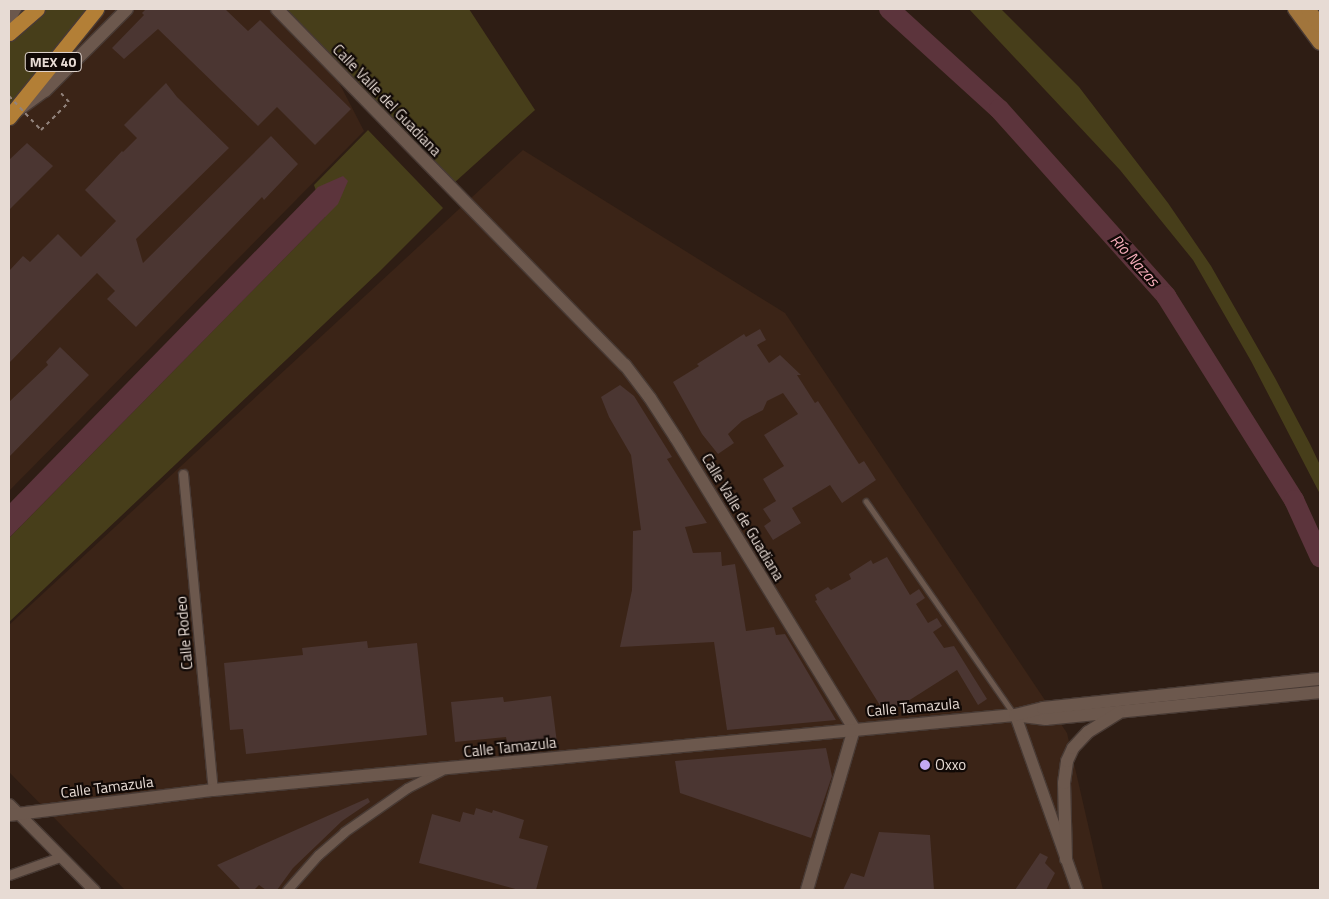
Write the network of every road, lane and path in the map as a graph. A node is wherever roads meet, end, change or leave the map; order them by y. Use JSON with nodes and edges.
{"nodes":[{"id":1,"x":16,"y":9,"type":"edge"},
{"id":2,"x":37,"y":9,"type":"edge"},
{"id":3,"x":96,"y":9,"type":"edge"},
{"id":4,"x":127,"y":9,"type":"edge"},
{"id":5,"x":277,"y":9,"type":"edge"},
{"id":6,"x":1295,"y":9,"type":"edge"},
{"id":7,"x":1308,"y":9,"type":"edge"},
{"id":8,"x":9,"y":19,"type":"edge"},
{"id":9,"x":1320,"y":25,"type":"edge"},
{"id":10,"x":9,"y":33,"type":"edge"},
{"id":11,"x":1320,"y":43,"type":"edge"},
{"id":12,"x":9,"y":96,"type":"edge"},
{"id":13,"x":69,"y":102,"type":"dead end"},
{"id":14,"x":10,"y":116,"type":"edge"},
{"id":15,"x":474,"y":213,"type":"joint"},
{"id":16,"x":183,"y":474,"type":"dead end"},
{"id":17,"x":866,"y":501,"type":"dead end"},
{"id":18,"x":1320,"y":678,"type":"edge"},
{"id":19,"x":1320,"y":692,"type":"edge"},
{"id":20,"x":1194,"y":698,"type":"junction"},
{"id":21,"x":1122,"y":710,"type":"junction"},
{"id":22,"x":1015,"y":715,"type":"junction"},
{"id":23,"x":854,"y":729,"type":"junction"},
{"id":24,"x":443,"y":770,"type":"junction"},
{"id":25,"x":213,"y":790,"type":"junction"},
{"id":26,"x":9,"y":804,"type":"edge"},
{"id":27,"x":14,"y":815,"type":"edge"},
{"id":28,"x":60,"y":857,"type":"junction"},
{"id":29,"x":1066,"y":859,"type":"junction"},
{"id":30,"x":9,"y":875,"type":"edge"},
{"id":31,"x":94,"y":890,"type":"edge"},
{"id":32,"x":288,"y":890,"type":"edge"},
{"id":33,"x":807,"y":890,"type":"edge"},
{"id":34,"x":1077,"y":890,"type":"edge"}],
"edges":[{"from":1,"to":8,"type":"main road"},
{"from":2,"to":10,"type":"highway"},
{"from":3,"to":14,"type":"highway","number":"MEX 40"},
{"from":4,"to":14,"type":"main road"},
{"from":5,"to":15,"type":"main road","name":"Calle Valle del Guadiana"},
{"from":6,"to":11,"type":"main road"},
{"from":7,"to":9,"type":"main road"},
{"from":12,"to":13,"type":"path","bridge":true},
{"from":15,"to":23,"type":"main road","name":"Calle Valle de Guadiana"},
{"from":16,"to":25,"type":"street","name":"Calle Rodeo"},
{"from":17,"to":22,"type":"lane"},
{"from":18,"to":20,"type":"main road","name":"Calle Tamazula"},
{"from":19,"to":20,"type":"main road","name":"Calle Tamazula"},
{"from":20,"to":21,"type":"main road","name":"Calle Tamazula"},
{"from":20,"to":22,"type":"main road","name":"Calle Tamazula"},
{"from":21,"to":22,"type":"main road","name":"Calle Tamazula"},
{"from":21,"to":29,"type":"main road"},
{"from":22,"to":23,"type":"main road","name":"Calle Tamazula"},
{"from":22,"to":29,"type":"street"},
{"from":23,"to":24,"type":"main road","name":"Calle Tamazula"},
{"from":23,"to":33,"type":"main road"},
{"from":24,"to":25,"type":"main road","name":"Calle Tamazula"},
{"from":24,"to":32,"type":"street"},
{"from":25,"to":27,"type":"main road","name":"Calle Tamazula"},
{"from":26,"to":27,"type":"street"},
{"from":27,"to":28,"type":"street"},
{"from":28,"to":30,"type":"street"},
{"from":28,"to":31,"type":"street"},
{"from":29,"to":34,"type":"street"}]}
